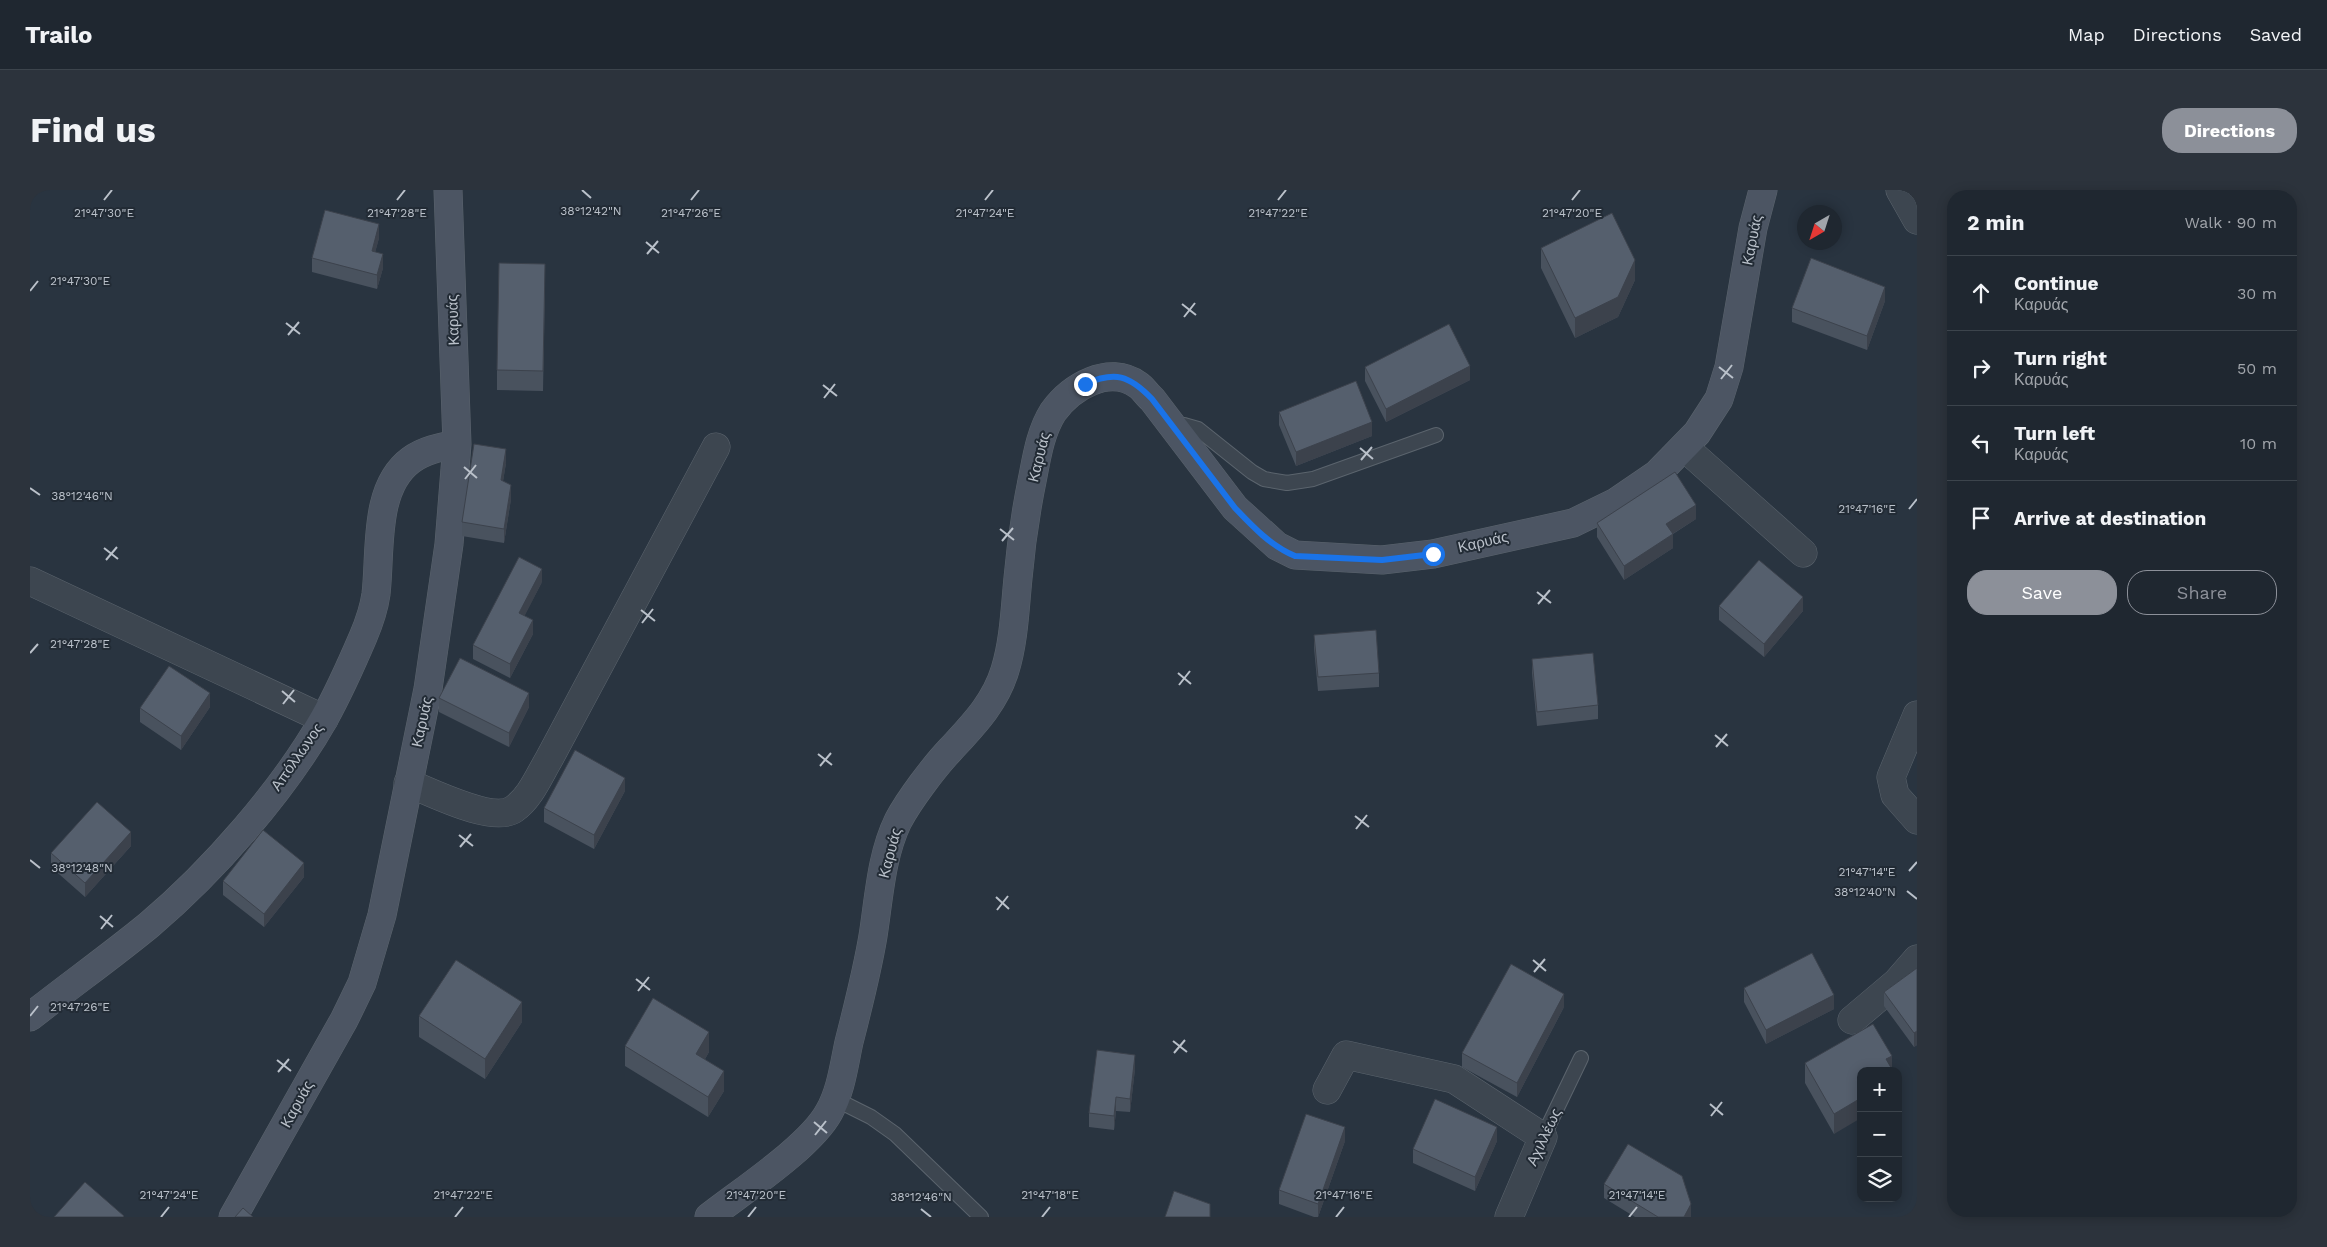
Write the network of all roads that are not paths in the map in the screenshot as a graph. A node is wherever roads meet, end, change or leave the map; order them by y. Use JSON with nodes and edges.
{"nodes":[{"id":1,"x":448,"y":190,"type":"edge"},
{"id":2,"x":1763,"y":190,"type":"edge"},
{"id":3,"x":1900,"y":190,"type":"edge"},
{"id":4,"x":1917,"y":220,"type":"edge"},
{"id":5,"x":1174,"y":428,"type":"junction"},
{"id":6,"x":1436,"y":435,"type":"dead end"},
{"id":7,"x":457,"y":444,"type":"junction"},
{"id":8,"x":716,"y":447,"type":"dead end"},
{"id":9,"x":1684,"y":447,"type":"junction"},
{"id":10,"x":1803,"y":553,"type":"dead end"},
{"id":11,"x":30,"y":581,"type":"edge"},
{"id":12,"x":1917,"y":715,"type":"edge"},
{"id":13,"x":324,"y":719,"type":"junction"},
{"id":14,"x":408,"y":784,"type":"junction"},
{"id":15,"x":1917,"y":820,"type":"edge"},
{"id":16,"x":1917,"y":959,"type":"edge"},
{"id":17,"x":30,"y":1017,"type":"edge"},
{"id":18,"x":1852,"y":1020,"type":"dead end"},
{"id":19,"x":1581,"y":1058,"type":"dead end"},
{"id":20,"x":1327,"y":1090,"type":"dead end"},
{"id":21,"x":835,"y":1099,"type":"junction"},
{"id":22,"x":1543,"y":1137,"type":"junction"},
{"id":23,"x":232,"y":1217,"type":"edge"},
{"id":24,"x":709,"y":1217,"type":"edge"},
{"id":25,"x":981,"y":1217,"type":"edge"},
{"id":26,"x":1509,"y":1217,"type":"edge"}],
"edges":[{"from":1,"to":7,"type":"main road","name":"Καρυάς"},
{"from":2,"to":9,"type":"main road","name":"Καρυάς"},
{"from":3,"to":4,"type":"street"},
{"from":5,"to":6,"type":"lane"},
{"from":5,"to":9,"type":"main road","name":"Καρυάς"},
{"from":5,"to":21,"type":"main road","name":"Καρυάς"},
{"from":7,"to":13,"type":"main road","name":"Απόλλωνος"},
{"from":7,"to":14,"type":"main road","name":"Καρυάς"},
{"from":8,"to":14,"type":"street"},
{"from":9,"to":10,"type":"street"},
{"from":11,"to":13,"type":"street"},
{"from":12,"to":15,"type":"street"},
{"from":13,"to":17,"type":"main road","name":"Απόλλωνος"},
{"from":14,"to":23,"type":"main road","name":"Καρυάς"},
{"from":16,"to":18,"type":"street"},
{"from":19,"to":22,"type":"lane","name":"Αχιλλέως"},
{"from":20,"to":22,"type":"street"},
{"from":21,"to":24,"type":"main road","name":"Καρυάς"},
{"from":21,"to":25,"type":"lane"},
{"from":22,"to":26,"type":"street","name":"Αχιλλέως"}]}
